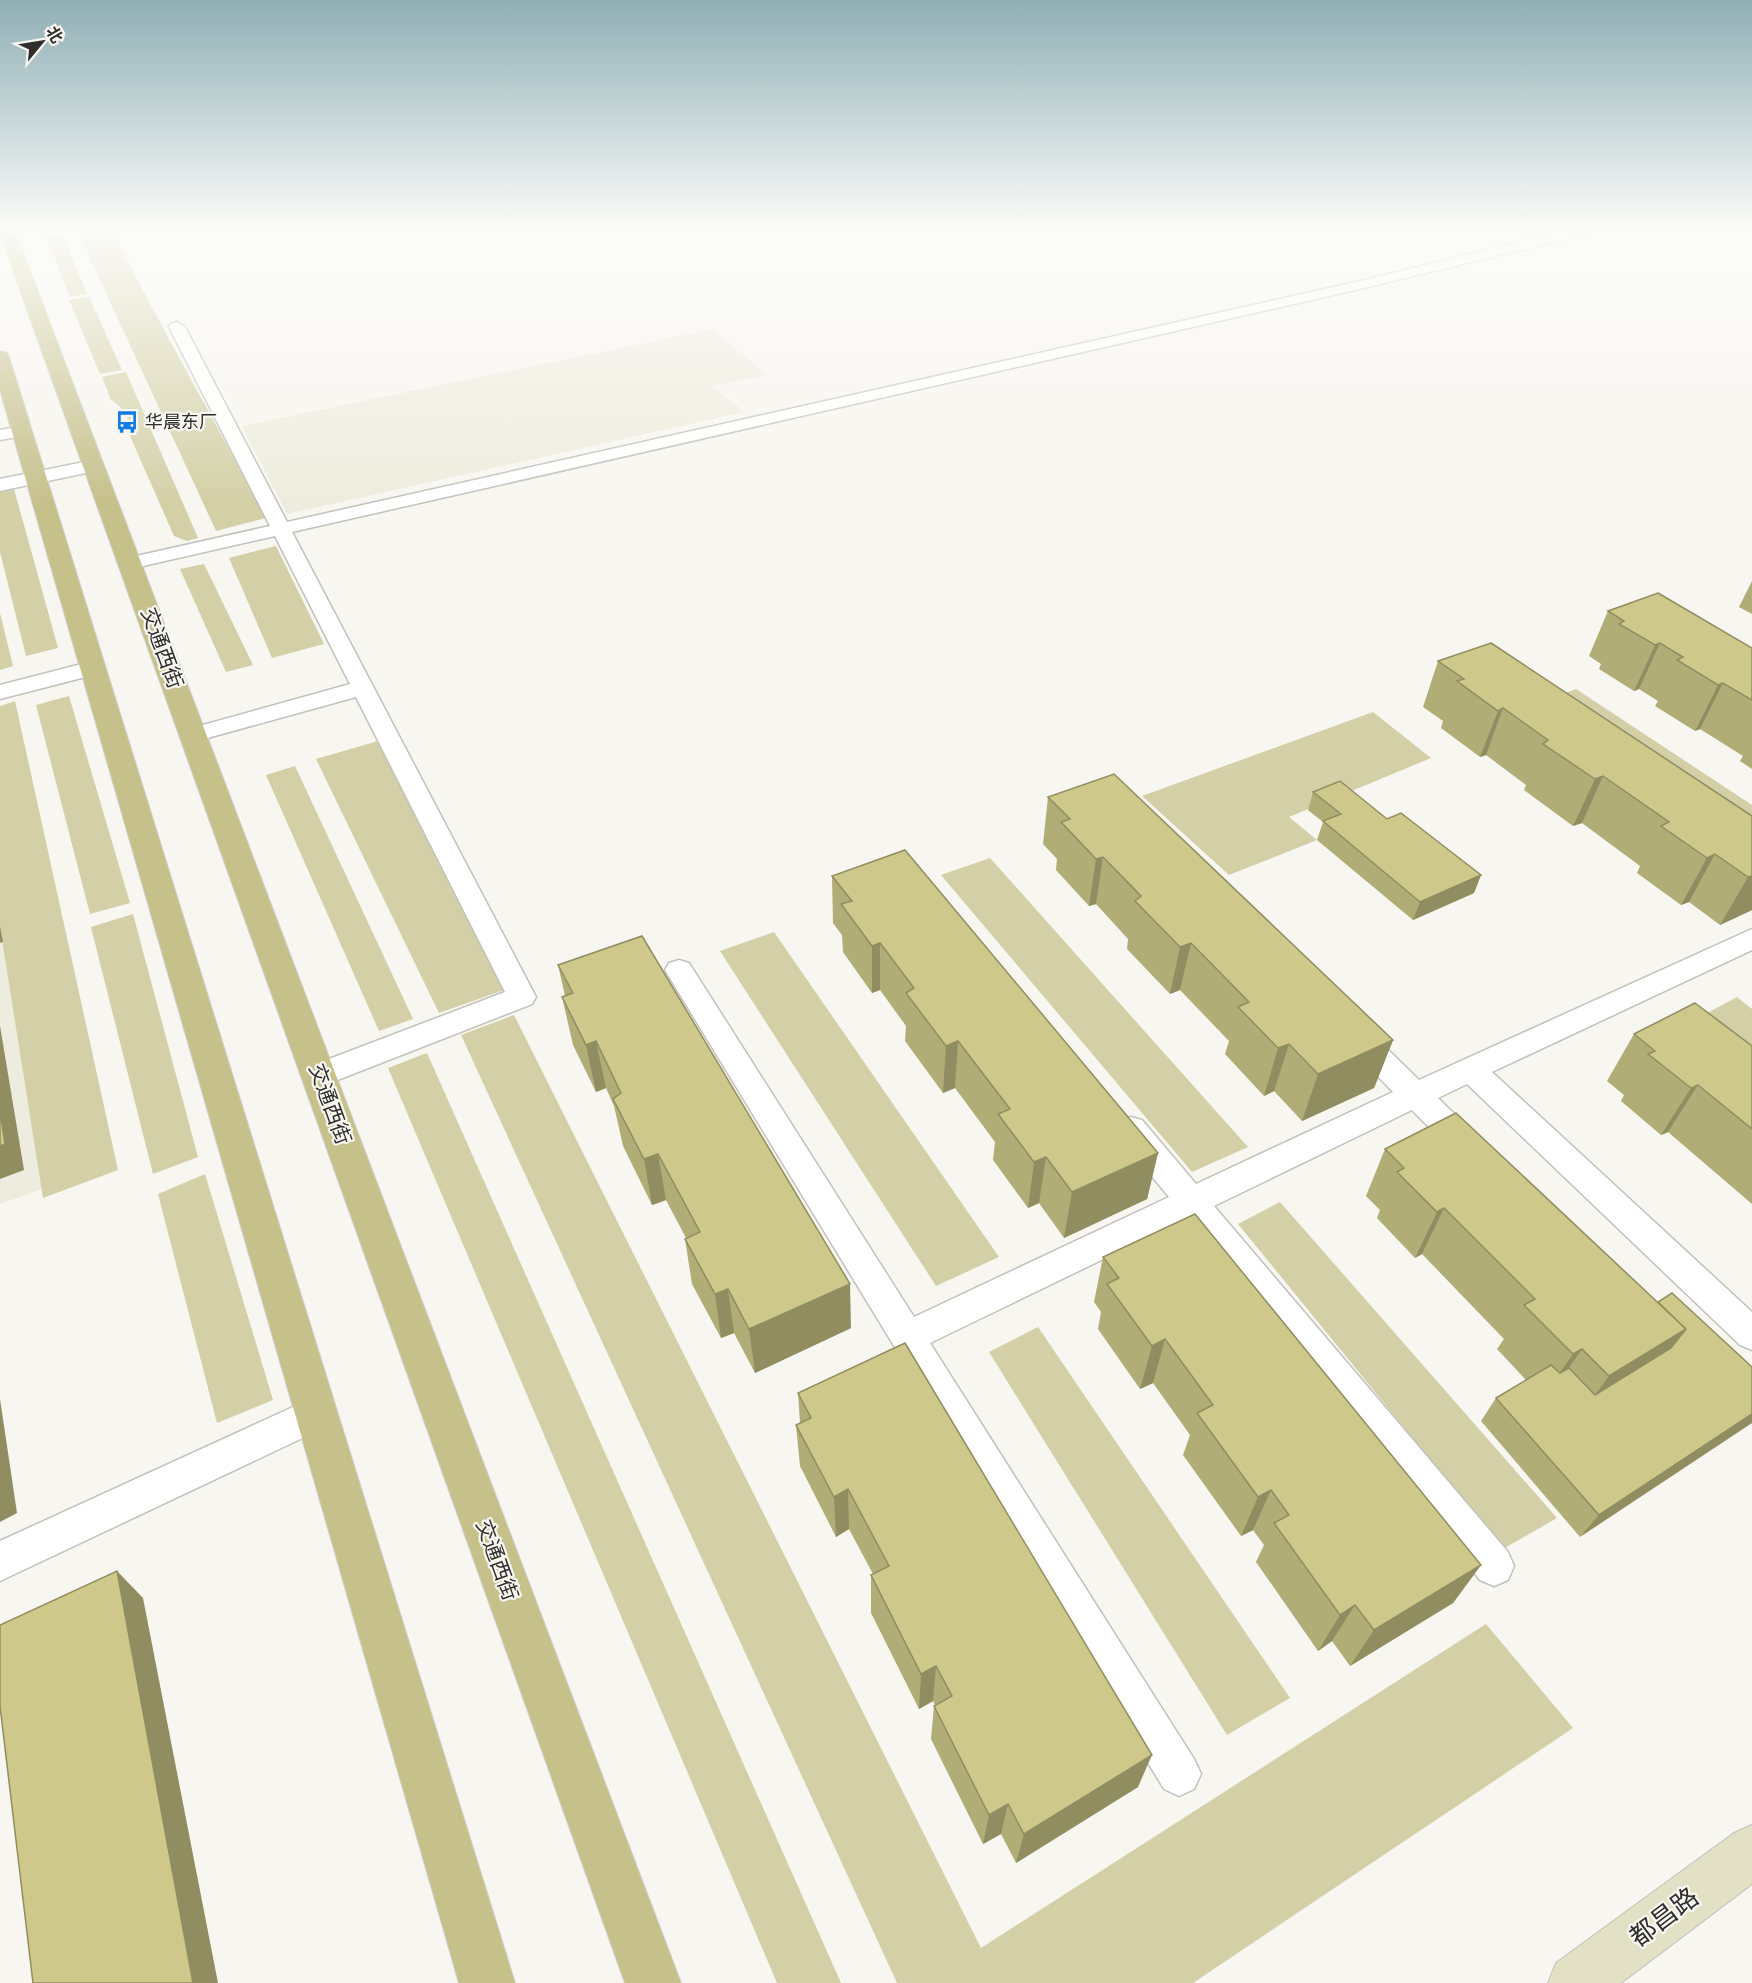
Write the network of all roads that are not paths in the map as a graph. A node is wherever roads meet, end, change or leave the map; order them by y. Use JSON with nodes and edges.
{"nodes":[{"id":1,"x":39,"y":319,"type":"edge"},
{"id":2,"x":1212,"y":319,"type":"edge"},
{"id":3,"x":177,"y":327,"type":"dead end"},
{"id":4,"x":0,"y":357,"type":"edge"},
{"id":5,"x":11,"y":433,"type":"edge"},
{"id":6,"x":94,"y":466,"type":"junction"},
{"id":7,"x":36,"y":477,"type":"junction"},
{"id":8,"x":0,"y":485,"type":"edge"},
{"id":9,"x":280,"y":529,"type":"junction"},
{"id":10,"x":130,"y":564,"type":"junction"},
{"id":11,"x":93,"y":668,"type":"junction"},
{"id":12,"x":362,"y":688,"type":"junction"},
{"id":13,"x":0,"y":692,"type":"edge"},
{"id":14,"x":194,"y":735,"type":"junction"},
{"id":15,"x":1752,"y":939,"type":"edge"},
{"id":16,"x":678,"y":970,"type":"dead end"},
{"id":17,"x":1333,"y":1013,"type":"edge"},
{"id":18,"x":1470,"y":1069,"type":"junction"},
{"id":19,"x":319,"y":1075,"type":"junction"},
{"id":20,"x":1416,"y":1095,"type":"junction"},
{"id":21,"x":1110,"y":1103,"type":"edge"},
{"id":22,"x":1483,"y":1162,"type":"edge"},
{"id":23,"x":1192,"y":1202,"type":"junction"},
{"id":24,"x":1752,"y":1334,"type":"edge"},
{"id":25,"x":907,"y":1337,"type":"junction"},
{"id":26,"x":317,"y":1413,"type":"junction"},
{"id":27,"x":0,"y":1561,"type":"edge"},
{"id":28,"x":1494,"y":1566,"type":"dead end"},
{"id":29,"x":1179,"y":1774,"type":"dead end"},
{"id":30,"x":1752,"y":1851,"type":"edge"},
{"id":31,"x":487,"y":1983,"type":"edge"},
{"id":32,"x":653,"y":1983,"type":"edge"},
{"id":33,"x":1576,"y":1983,"type":"edge"}],
"edges":[{"from":1,"to":6,"type":"main road","name":"交通西街"},
{"from":2,"to":9,"type":"lane"},
{"from":3,"to":9,"type":"lane"},
{"from":4,"to":5,"type":"main road"},
{"from":5,"to":7,"type":"main road"},
{"from":6,"to":7,"type":"lane"},
{"from":6,"to":10,"type":"main road","name":"交通西街"},
{"from":7,"to":8,"type":"lane"},
{"from":7,"to":11,"type":"main road"},
{"from":9,"to":10,"type":"lane"},
{"from":9,"to":12,"type":"lane"},
{"from":10,"to":14,"type":"main road","name":"交通西街"},
{"from":11,"to":13,"type":"lane"},
{"from":11,"to":26,"type":"main road"},
{"from":12,"to":14,"type":"lane"},
{"from":12,"to":19,"type":"lane"},
{"from":14,"to":19,"type":"main road","name":"交通西街"},
{"from":15,"to":18,"type":"lane"},
{"from":16,"to":25,"type":"lane"},
{"from":17,"to":20,"type":"lane"},
{"from":18,"to":20,"type":"lane"},
{"from":18,"to":24,"type":"lane"},
{"from":19,"to":32,"type":"main road","name":"交通西街"},
{"from":20,"to":22,"type":"lane"},
{"from":20,"to":23,"type":"lane"},
{"from":21,"to":23,"type":"lane"},
{"from":23,"to":25,"type":"lane"},
{"from":23,"to":28,"type":"lane"},
{"from":25,"to":29,"type":"lane"},
{"from":26,"to":27,"type":"lane"},
{"from":26,"to":31,"type":"main road"},
{"from":30,"to":33,"type":"main road","name":"都昌路"}]}
